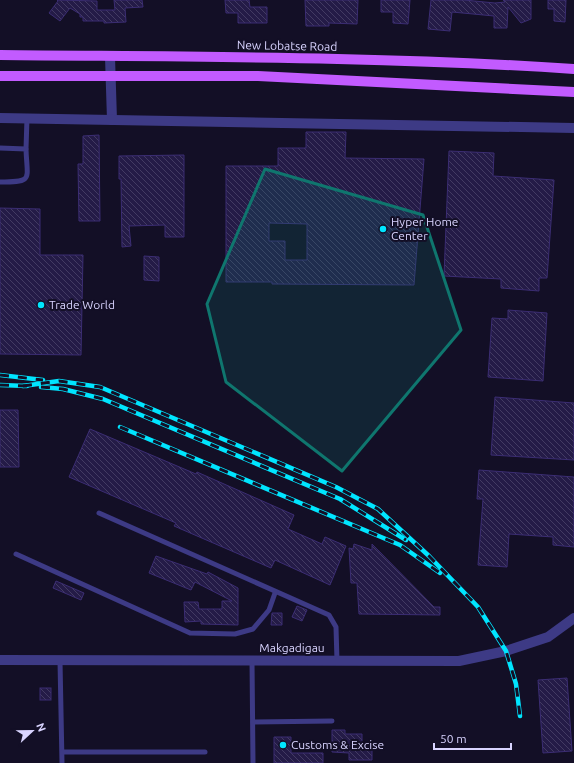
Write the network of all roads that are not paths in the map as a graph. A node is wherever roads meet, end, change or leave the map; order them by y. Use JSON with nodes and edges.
{"nodes":[{"id":1,"x":0,"y":55,"type":"edge"},
{"id":2,"x":110,"y":57,"type":"junction"},
{"id":3,"x":574,"y":69,"type":"edge"},
{"id":4,"x":0,"y":76,"type":"edge"},
{"id":5,"x":111,"y":76,"type":"junction"},
{"id":6,"x":574,"y":92,"type":"edge"},
{"id":7,"x":0,"y":118,"type":"edge"},
{"id":8,"x":27,"y":118,"type":"junction"},
{"id":9,"x":112,"y":120,"type":"junction"},
{"id":10,"x":574,"y":128,"type":"edge"},
{"id":11,"x":0,"y":148,"type":"edge"},
{"id":12,"x":26,"y":149,"type":"junction"},
{"id":13,"x":0,"y":182,"type":"edge"},
{"id":14,"x":100,"y":513,"type":"dead end"},
{"id":15,"x":16,"y":554,"type":"dead end"},
{"id":16,"x":275,"y":593,"type":"junction"},
{"id":17,"x":574,"y":618,"type":"edge"},
{"id":18,"x":0,"y":660,"type":"edge"},
{"id":19,"x":60,"y":661,"type":"junction"},
{"id":20,"x":252,"y":661,"type":"junction"},
{"id":21,"x":337,"y":661,"type":"junction"},
{"id":22,"x":332,"y":721,"type":"dead end"},
{"id":23,"x":253,"y":722,"type":"junction"},
{"id":24,"x":62,"y":752,"type":"junction"},
{"id":25,"x":205,"y":752,"type":"dead end"},
{"id":26,"x":62,"y":763,"type":"edge"},
{"id":27,"x":254,"y":763,"type":"edge"}],
"edges":[{"from":1,"to":2,"type":"main road","name":"New Lobatse Road"},
{"from":2,"to":3,"type":"main road","name":"New Lobatse Road"},
{"from":2,"to":5,"type":"street"},
{"from":4,"to":5,"type":"main road"},
{"from":5,"to":6,"type":"main road"},
{"from":5,"to":9,"type":"street"},
{"from":7,"to":8,"type":"street"},
{"from":8,"to":9,"type":"street"},
{"from":8,"to":12,"type":"lane"},
{"from":9,"to":10,"type":"street"},
{"from":11,"to":12,"type":"lane"},
{"from":12,"to":13,"type":"lane"},
{"from":14,"to":16,"type":"lane"},
{"from":15,"to":16,"type":"lane"},
{"from":16,"to":21,"type":"lane"},
{"from":17,"to":21,"type":"street","name":"Makgadigau"},
{"from":18,"to":19,"type":"street","name":"Makgadigau"},
{"from":19,"to":20,"type":"street","name":"Makgadigau"},
{"from":19,"to":24,"type":"lane"},
{"from":20,"to":21,"type":"street","name":"Makgadigau"},
{"from":20,"to":23,"type":"lane"},
{"from":22,"to":23,"type":"lane"},
{"from":23,"to":27,"type":"lane"},
{"from":24,"to":25,"type":"lane"},
{"from":24,"to":26,"type":"lane"}]}
